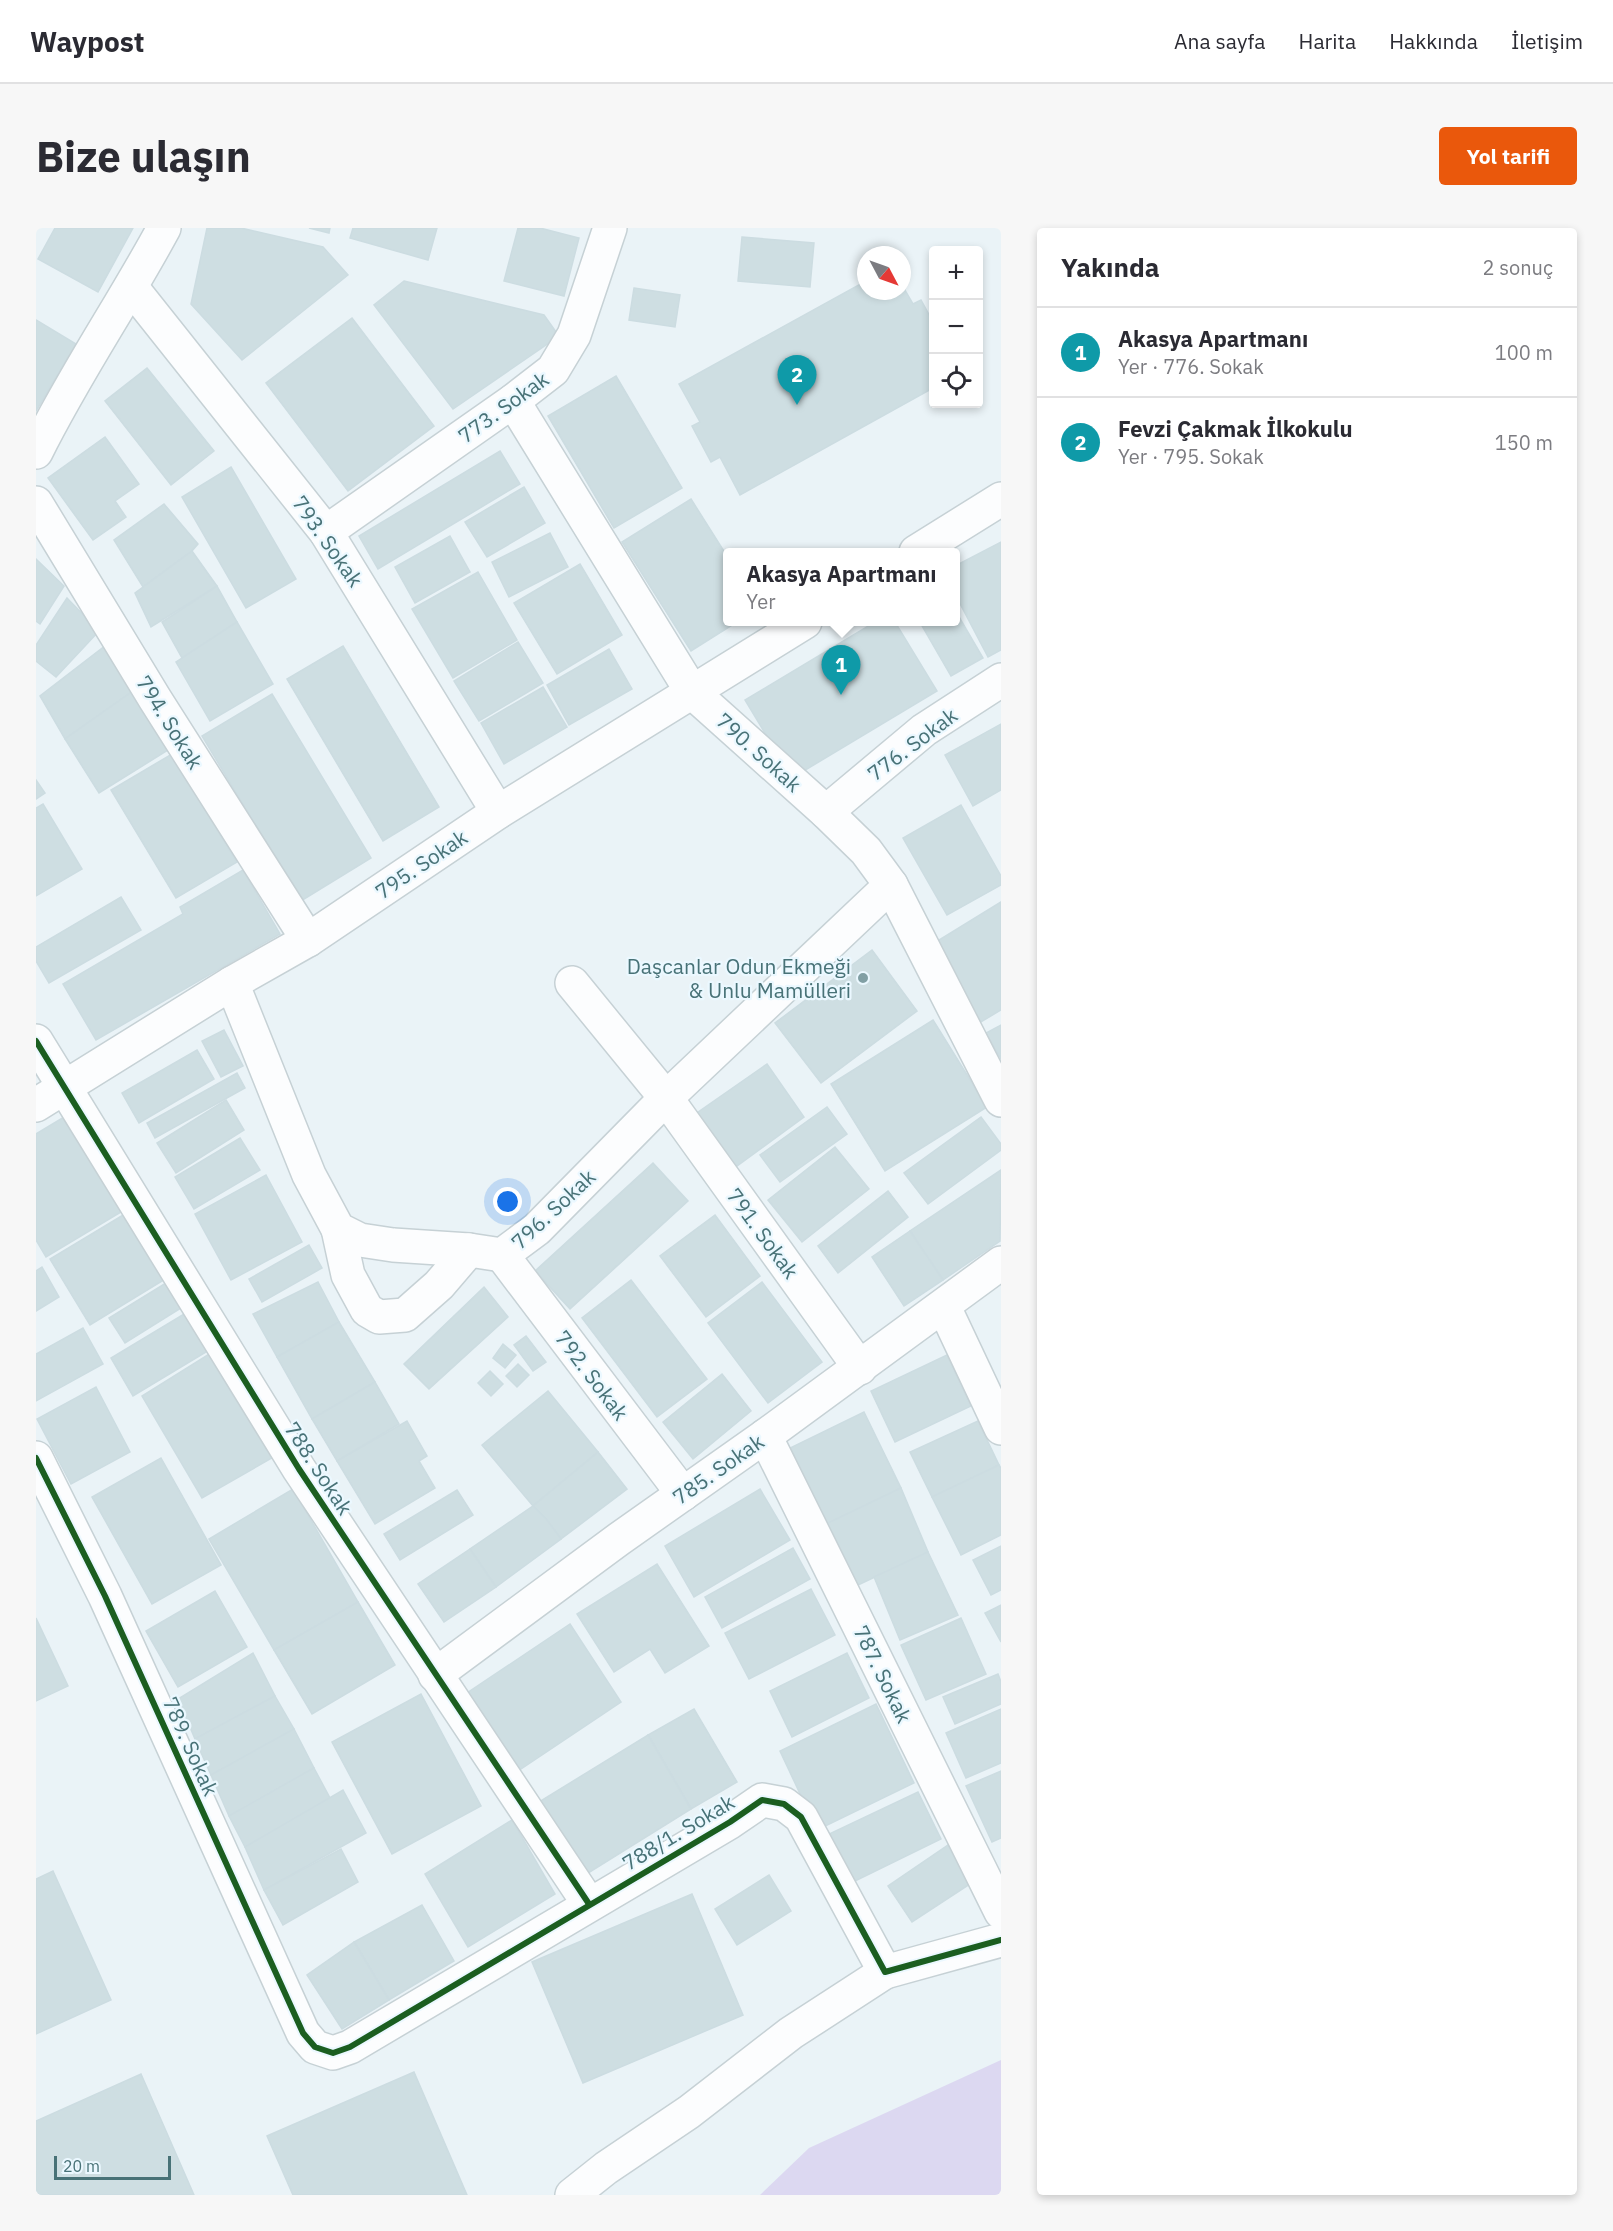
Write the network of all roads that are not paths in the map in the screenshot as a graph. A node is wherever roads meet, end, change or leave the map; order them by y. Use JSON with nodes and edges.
{"nodes":[{"id":1,"x":164,"y":228,"type":"edge"},
{"id":2,"x":610,"y":228,"type":"edge"},
{"id":3,"x":132,"y":288,"type":"junction"},
{"id":4,"x":513,"y":402,"type":"junction"},
{"id":5,"x":36,"y":452,"type":"edge"},
{"id":6,"x":1001,"y":499,"type":"edge"},
{"id":7,"x":36,"y":503,"type":"edge"},
{"id":8,"x":326,"y":531,"type":"junction"},
{"id":9,"x":922,"y":548,"type":"edge"},
{"id":10,"x":797,"y":626,"type":"edge"},
{"id":11,"x":1001,"y":680,"type":"edge"},
{"id":12,"x":692,"y":692,"type":"junction"},
{"id":13,"x":498,"y":812,"type":"junction"},
{"id":14,"x":826,"y":812,"type":"junction"},
{"id":15,"x":891,"y":885,"type":"junction"},
{"id":16,"x":308,"y":939,"type":"junction"},
{"id":17,"x":232,"y":983,"type":"junction"},
{"id":18,"x":572,"y":983,"type":"dead end"},
{"id":19,"x":36,"y":1041,"type":"edge"},
{"id":20,"x":65,"y":1087,"type":"junction"},
{"id":21,"x":666,"y":1098,"type":"junction"},
{"id":22,"x":1001,"y":1100,"type":"edge"},
{"id":23,"x":36,"y":1105,"type":"edge"},
{"id":24,"x":338,"y":1228,"type":"junction"},
{"id":25,"x":469,"y":1250,"type":"junction"},
{"id":26,"x":502,"y":1255,"type":"junction"},
{"id":27,"x":1001,"y":1263,"type":"edge"},
{"id":28,"x":944,"y":1306,"type":"junction"},
{"id":29,"x":860,"y":1368,"type":"junction"},
{"id":30,"x":1001,"y":1428,"type":"edge"},
{"id":31,"x":765,"y":1436,"type":"junction"},
{"id":32,"x":36,"y":1458,"type":"edge"},
{"id":33,"x":683,"y":1494,"type":"junction"},
{"id":34,"x":435,"y":1675,"type":"junction"},
{"id":35,"x":589,"y":1904,"type":"junction"},
{"id":36,"x":1001,"y":1912,"type":"edge"},
{"id":37,"x":1001,"y":1940,"type":"edge"},
{"id":38,"x":885,"y":1972,"type":"junction"},
{"id":39,"x":315,"y":2047,"type":"joint"},
{"id":40,"x":572,"y":2195,"type":"edge"}],
"edges":[{"from":1,"to":3,"type":"street"},
{"from":2,"to":4,"type":"street","name":"773. Sokak"},
{"from":3,"to":5,"type":"street"},
{"from":3,"to":8,"type":"street","name":"793. Sokak"},
{"from":4,"to":8,"type":"street","name":"773. Sokak"},
{"from":4,"to":12,"type":"street","name":"790. Sokak"},
{"from":6,"to":9,"type":"street"},
{"from":7,"to":16,"type":"street","name":"794. Sokak"},
{"from":8,"to":13,"type":"street","name":"793. Sokak"},
{"from":10,"to":12,"type":"street","name":"795. Sokak"},
{"from":11,"to":14,"type":"street","name":"776. Sokak"},
{"from":12,"to":13,"type":"street","name":"795. Sokak"},
{"from":12,"to":14,"type":"street","name":"790. Sokak"},
{"from":13,"to":16,"type":"street","name":"795. Sokak"},
{"from":14,"to":15,"type":"street","name":"790. Sokak"},
{"from":15,"to":21,"type":"street","name":"796. Sokak"},
{"from":15,"to":22,"type":"street","name":"790. Sokak"},
{"from":16,"to":17,"type":"street","name":"795. Sokak"},
{"from":17,"to":20,"type":"street","name":"795. Sokak"},
{"from":17,"to":24,"type":"street"},
{"from":18,"to":21,"type":"street","name":"791. Sokak"},
{"from":19,"to":20,"type":"street","name":"788. Sokak"},
{"from":20,"to":23,"type":"street","name":"795. Sokak"},
{"from":20,"to":34,"type":"street","name":"788. Sokak"},
{"from":21,"to":26,"type":"street","name":"796. Sokak"},
{"from":21,"to":29,"type":"street","name":"791. Sokak"},
{"from":24,"to":25,"type":"street","name":"796. Sokak"},
{"from":24,"to":25,"type":"street"},
{"from":25,"to":26,"type":"street","name":"796. Sokak"},
{"from":26,"to":33,"type":"street","name":"792. Sokak"},
{"from":27,"to":28,"type":"street","name":"785. Sokak"},
{"from":28,"to":29,"type":"street","name":"785. Sokak"},
{"from":28,"to":30,"type":"street"},
{"from":29,"to":31,"type":"street","name":"785. Sokak"},
{"from":31,"to":33,"type":"street","name":"785. Sokak"},
{"from":31,"to":36,"type":"street","name":"787. Sokak"},
{"from":32,"to":39,"type":"street","name":"789. Sokak"},
{"from":33,"to":34,"type":"street","name":"785. Sokak"},
{"from":34,"to":35,"type":"street","name":"788. Sokak"},
{"from":35,"to":38,"type":"street","name":"788/1. Sokak"},
{"from":35,"to":39,"type":"street","name":"788/1. Sokak"},
{"from":37,"to":38,"type":"street"},
{"from":38,"to":40,"type":"street"}]}
